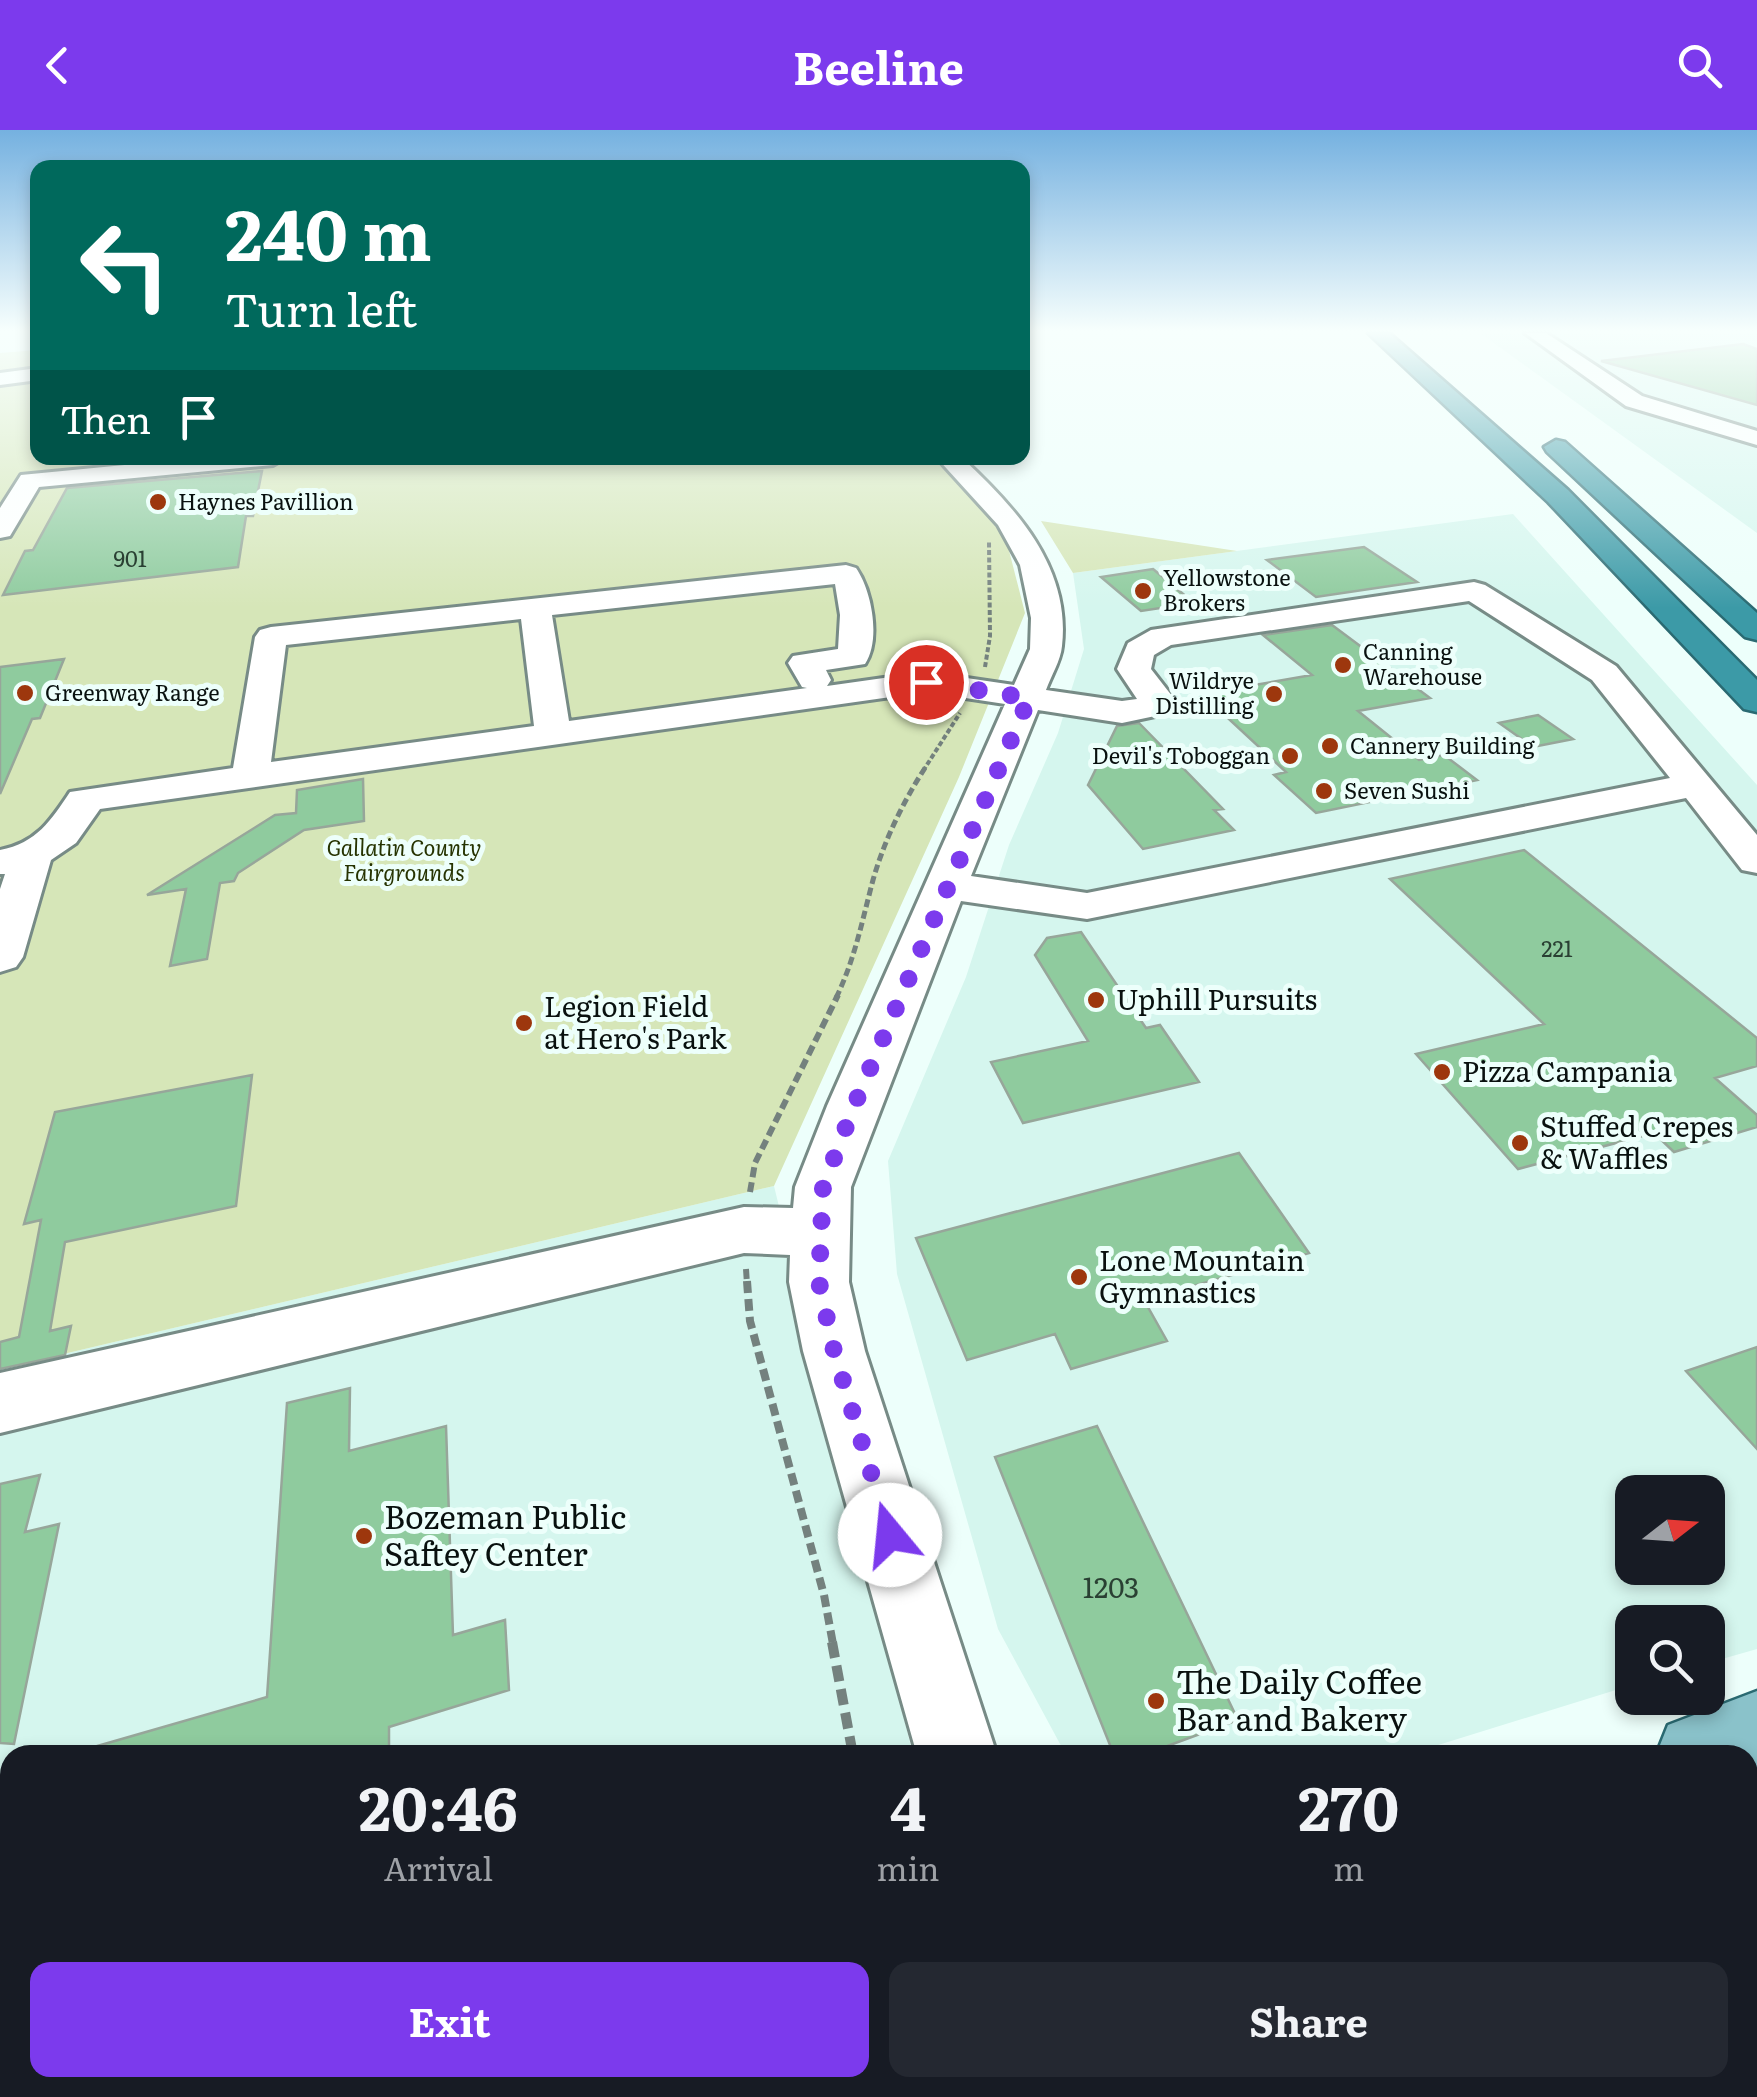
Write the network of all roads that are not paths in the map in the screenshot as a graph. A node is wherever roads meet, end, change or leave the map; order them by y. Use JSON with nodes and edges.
{"nodes":[{"id":1,"x":1480,"y":425,"type":"edge"},
{"id":2,"x":1532,"y":425,"type":"edge"},
{"id":3,"x":1707,"y":425,"type":"edge"},
{"id":4,"x":1757,"y":438,"type":"edge"},
{"id":5,"x":196,"y":465,"type":"edge"},
{"id":6,"x":957,"y":465,"type":"edge"},
{"id":7,"x":9,"y":501,"type":"edge"},
{"id":8,"x":0,"y":530,"type":"edge"},
{"id":9,"x":535,"y":608,"type":"junction"},
{"id":10,"x":1757,"y":630,"type":"edge"},
{"id":11,"x":824,"y":696,"type":"junction"},
{"id":12,"x":1029,"y":698,"type":"junction"},
{"id":13,"x":1757,"y":701,"type":"edge"},
{"id":14,"x":553,"y":734,"type":"junction"},
{"id":15,"x":250,"y":776,"type":"junction"},
{"id":16,"x":1695,"y":785,"type":"junction"},
{"id":17,"x":16,"y":860,"type":"edge"},
{"id":18,"x":1757,"y":861,"type":"edge"},
{"id":19,"x":948,"y":886,"type":"junction"},
{"id":20,"x":0,"y":957,"type":"edge"},
{"id":21,"x":820,"y":1233,"type":"junction"},
{"id":22,"x":0,"y":1402,"type":"edge"},
{"id":23,"x":1757,"y":1732,"type":"edge"},
{"id":24,"x":954,"y":1745,"type":"edge"},
{"id":25,"x":1724,"y":1745,"type":"edge"}],
"edges":[{"from":1,"to":13,"type":"highway"},
{"from":2,"to":10,"type":"highway"},
{"from":3,"to":4,"type":"street"},
{"from":5,"to":7,"type":"street"},
{"from":6,"to":12,"type":"street"},
{"from":7,"to":8,"type":"street"},
{"from":9,"to":11,"type":"street"},
{"from":9,"to":14,"type":"street"},
{"from":9,"to":15,"type":"street"},
{"from":11,"to":12,"type":"street"},
{"from":11,"to":14,"type":"street"},
{"from":12,"to":16,"type":"street"},
{"from":12,"to":19,"type":"street"},
{"from":14,"to":15,"type":"street"},
{"from":15,"to":17,"type":"street"},
{"from":16,"to":18,"type":"street"},
{"from":16,"to":19,"type":"street"},
{"from":17,"to":20,"type":"street"},
{"from":19,"to":21,"type":"street"},
{"from":21,"to":22,"type":"street"},
{"from":21,"to":24,"type":"street"},
{"from":23,"to":25,"type":"main road"}]}
